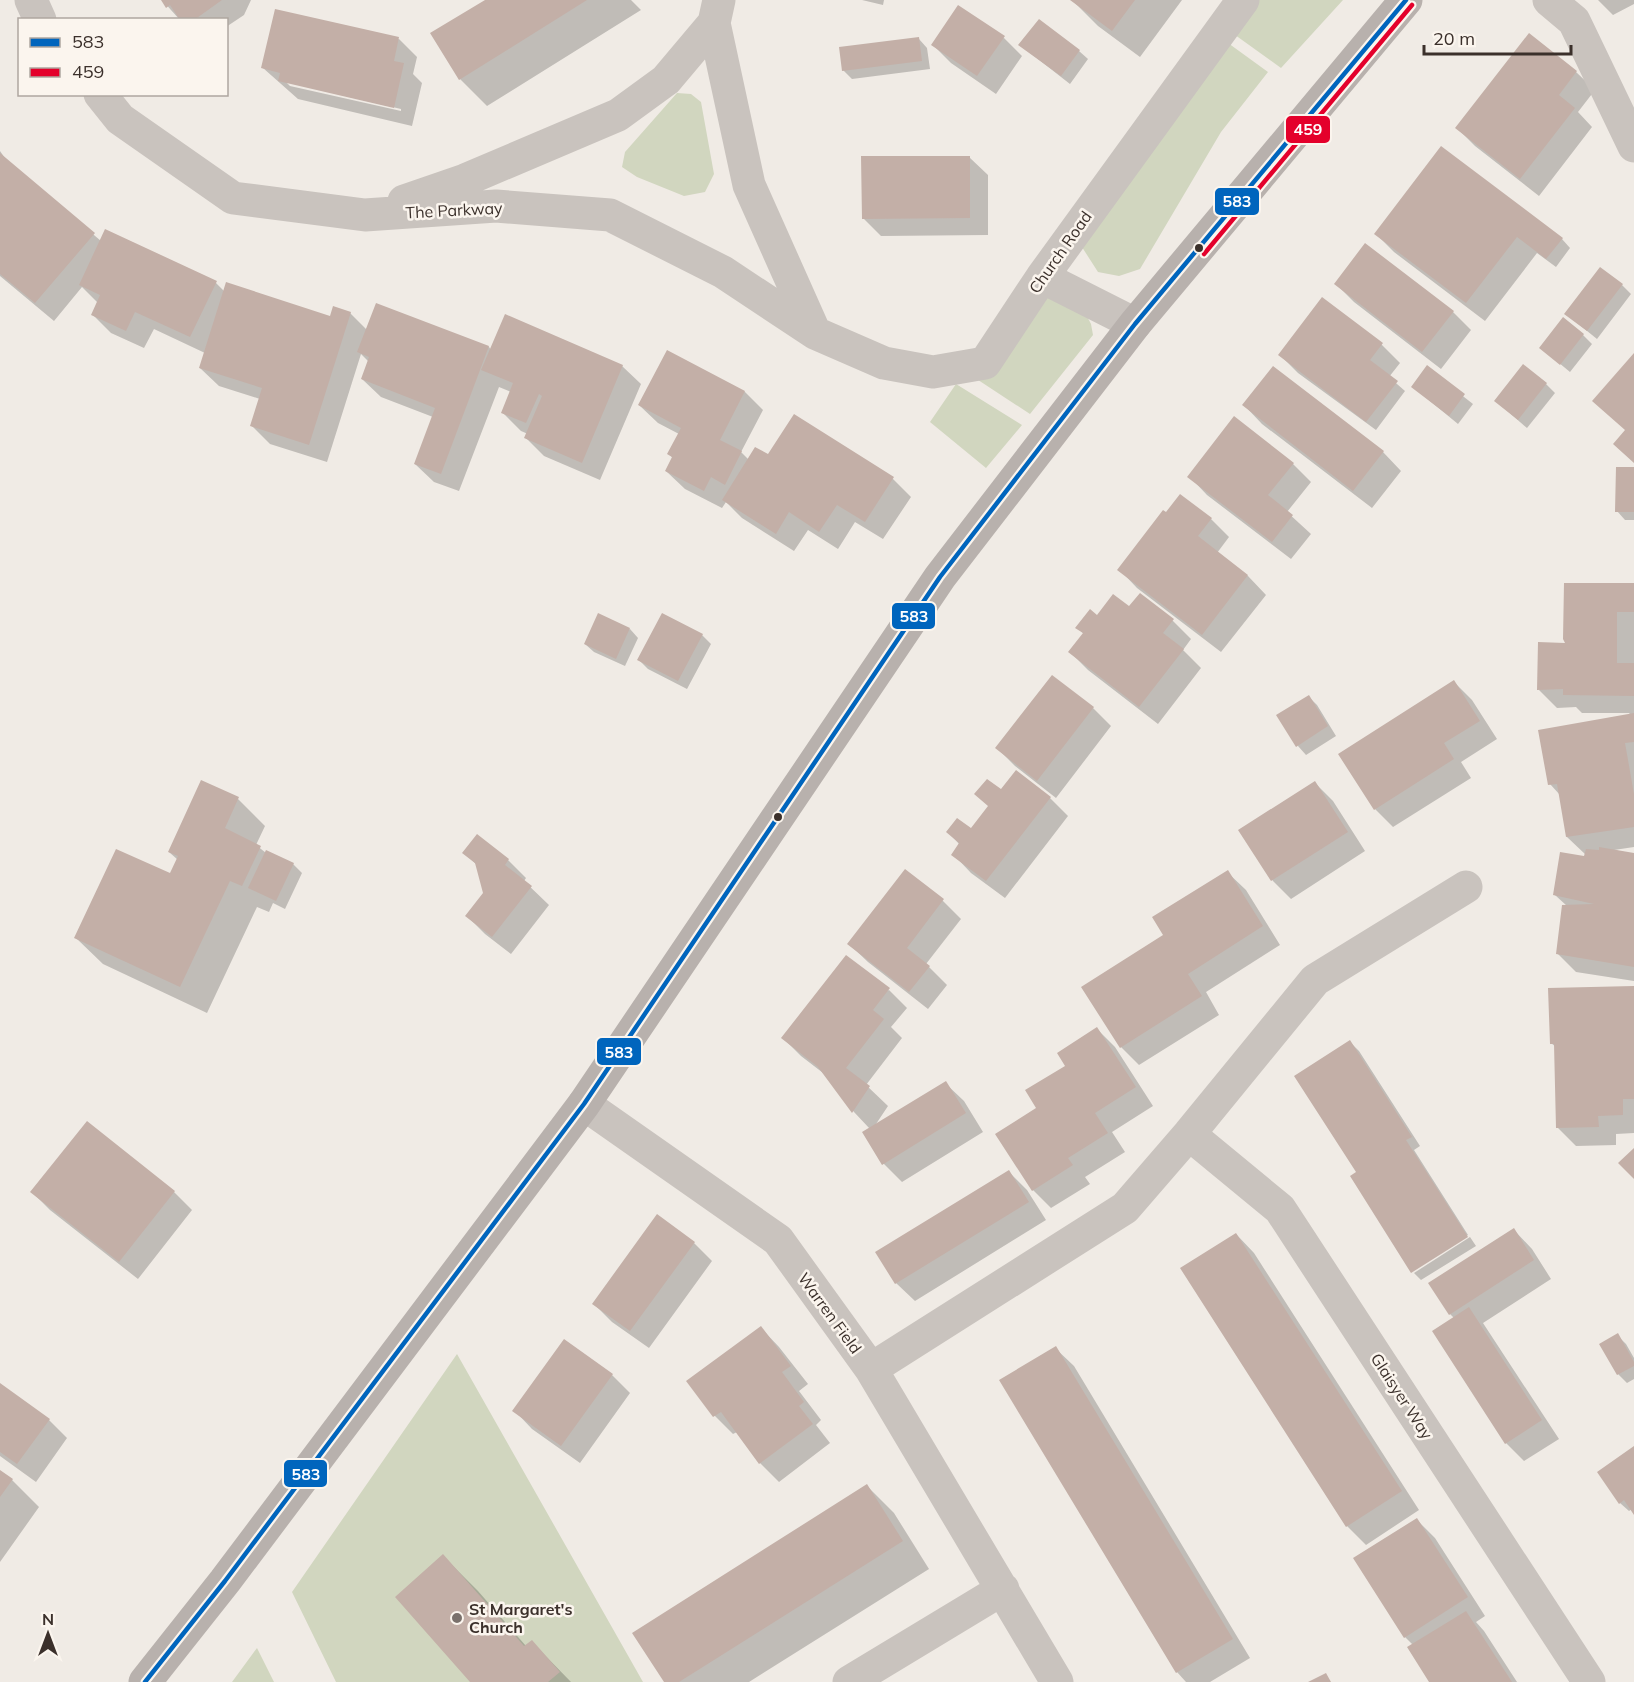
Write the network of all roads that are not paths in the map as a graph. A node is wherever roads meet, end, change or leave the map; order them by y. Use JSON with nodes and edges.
{"nodes":[{"id":1,"x":31,"y":0,"type":"edge"},
{"id":2,"x":1243,"y":0,"type":"edge"},
{"id":3,"x":1406,"y":0,"type":"edge"},
{"id":4,"x":1549,"y":0,"type":"edge"},
{"id":5,"x":717,"y":12,"type":"edge"},
{"id":6,"x":39,"y":18,"type":"edge"},
{"id":7,"x":102,"y":96,"type":"edge"},
{"id":8,"x":1634,"y":146,"type":"edge"},
{"id":9,"x":365,"y":215,"type":"junction"},
{"id":10,"x":1042,"y":276,"type":"junction"},
{"id":11,"x":1136,"y":324,"type":"junction"},
{"id":12,"x":815,"y":333,"type":"junction"},
{"id":13,"x":1466,"y":887,"type":"dead end"},
{"id":14,"x":584,"y":1104,"type":"junction"},
{"id":15,"x":1190,"y":1134,"type":"junction"},
{"id":16,"x":871,"y":1369,"type":"junction"},
{"id":17,"x":1003,"y":1589,"type":"junction"},
{"id":18,"x":145,"y":1682,"type":"edge"},
{"id":19,"x":849,"y":1682,"type":"edge"},
{"id":20,"x":1057,"y":1682,"type":"edge"},
{"id":21,"x":1589,"y":1682,"type":"edge"}],
"edges":[{"from":1,"to":6,"type":"street"},
{"from":2,"to":10,"type":"street","name":"Church Road"},
{"from":3,"to":11,"type":"main road"},
{"from":4,"to":8,"type":"street"},
{"from":5,"to":9,"type":"street"},
{"from":5,"to":12,"type":"street"},
{"from":7,"to":9,"type":"street","name":"The Parkway"},
{"from":9,"to":12,"type":"street","name":"The Parkway"},
{"from":10,"to":11,"type":"street"},
{"from":10,"to":12,"type":"street","name":"Church Road"},
{"from":11,"to":14,"type":"main road"},
{"from":13,"to":15,"type":"street"},
{"from":14,"to":16,"type":"street","name":"Warren Field"},
{"from":14,"to":18,"type":"main road"},
{"from":15,"to":16,"type":"street"},
{"from":15,"to":21,"type":"street","name":"Glaisyer Way"},
{"from":16,"to":17,"type":"street","name":"Warren Field"},
{"from":17,"to":19,"type":"street"},
{"from":17,"to":20,"type":"street","name":"Warren Field"}]}
